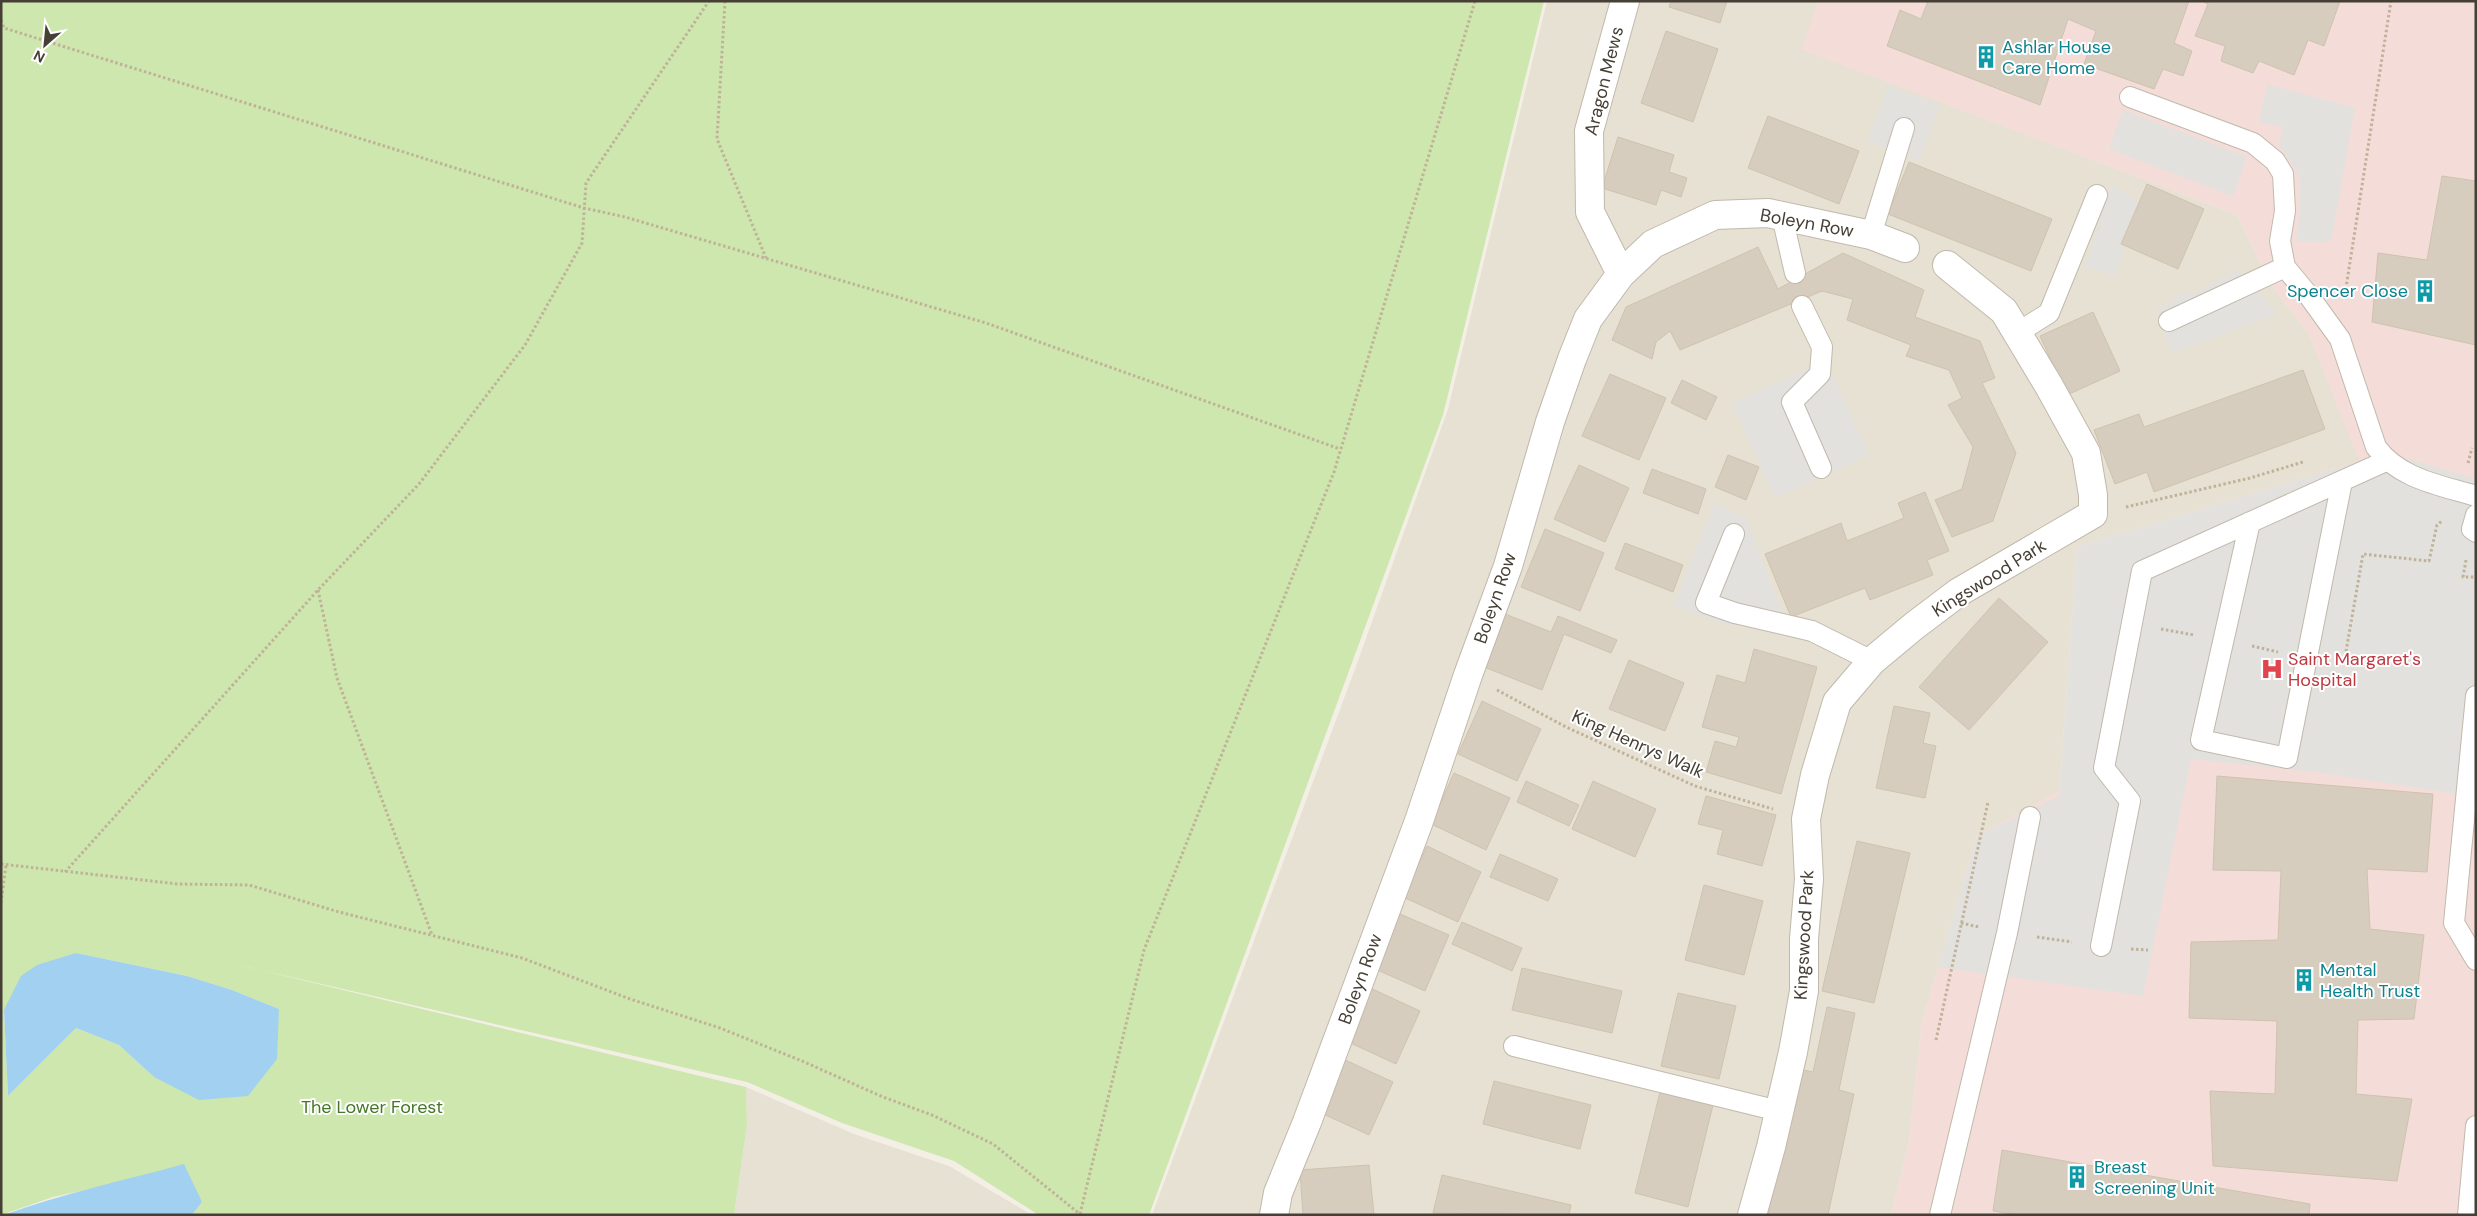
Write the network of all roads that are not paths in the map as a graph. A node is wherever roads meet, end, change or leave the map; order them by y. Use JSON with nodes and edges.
{"nodes":[{"id":1,"x":1624,"y":1,"type":"edge"},
{"id":2,"x":2130,"y":98,"type":"dead end"},
{"id":3,"x":1904,"y":128,"type":"dead end"},
{"id":4,"x":2097,"y":196,"type":"dead end"},
{"id":5,"x":1782,"y":216,"type":"junction"},
{"id":6,"x":1871,"y":235,"type":"junction"},
{"id":7,"x":1905,"y":248,"type":"dead end"},
{"id":8,"x":1947,"y":265,"type":"dead end"},
{"id":9,"x":2285,"y":267,"type":"junction"},
{"id":10,"x":1795,"y":273,"type":"dead end"},
{"id":11,"x":1621,"y":274,"type":"junction"},
{"id":12,"x":1802,"y":306,"type":"dead end"},
{"id":13,"x":2169,"y":320,"type":"dead end"},
{"id":14,"x":2017,"y":333,"type":"junction"},
{"id":15,"x":2386,"y":461,"type":"junction"},
{"id":16,"x":1821,"y":468,"type":"dead end"},
{"id":17,"x":2342,"y":481,"type":"junction"},
{"id":18,"x":2476,"y":496,"type":"edge"},
{"id":19,"x":2476,"y":515,"type":"edge"},
{"id":20,"x":2250,"y":522,"type":"junction"},
{"id":21,"x":2476,"y":532,"type":"edge"},
{"id":22,"x":1734,"y":534,"type":"dead end"},
{"id":23,"x":1872,"y":661,"type":"junction"},
{"id":24,"x":2476,"y":696,"type":"edge"},
{"id":25,"x":2030,"y":817,"type":"dead end"},
{"id":26,"x":2101,"y":946,"type":"road end"},
{"id":27,"x":2476,"y":960,"type":"edge"},
{"id":28,"x":1514,"y":1046,"type":"dead end"},
{"id":29,"x":1779,"y":1111,"type":"junction"},
{"id":30,"x":2476,"y":1126,"type":"edge"},
{"id":31,"x":1274,"y":1215,"type":"edge"},
{"id":32,"x":1752,"y":1215,"type":"edge"},
{"id":33,"x":1940,"y":1215,"type":"edge"},
{"id":34,"x":2468,"y":1215,"type":"edge"}],
"edges":[{"from":1,"to":11,"type":"street","name":"Aragon Mews"},
{"from":2,"to":9,"type":"lane"},
{"from":3,"to":6,"type":"lane"},
{"from":4,"to":14,"type":"lane"},
{"from":5,"to":6,"type":"street","name":"Boleyn Row"},
{"from":5,"to":10,"type":"lane"},
{"from":5,"to":11,"type":"street","name":"Boleyn Row"},
{"from":6,"to":7,"type":"street","name":"Boleyn Row"},
{"from":8,"to":14,"type":"street"},
{"from":9,"to":13,"type":"lane"},
{"from":9,"to":15,"type":"lane"},
{"from":11,"to":31,"type":"street","name":"Boleyn Row"},
{"from":12,"to":16,"type":"lane"},
{"from":14,"to":23,"type":"street","name":"Kingswood Park"},
{"from":15,"to":17,"type":"lane"},
{"from":15,"to":18,"type":"lane"},
{"from":17,"to":20,"type":"lane"},
{"from":17,"to":20,"type":"lane"},
{"from":19,"to":21,"type":"lane"},
{"from":20,"to":26,"type":"lane"},
{"from":22,"to":23,"type":"lane"},
{"from":23,"to":29,"type":"street","name":"Kingswood Park"},
{"from":24,"to":27,"type":"lane"},
{"from":25,"to":33,"type":"lane"},
{"from":28,"to":29,"type":"lane"},
{"from":29,"to":32,"type":"street","name":"Kingswood Park"},
{"from":30,"to":34,"type":"lane"}]}
